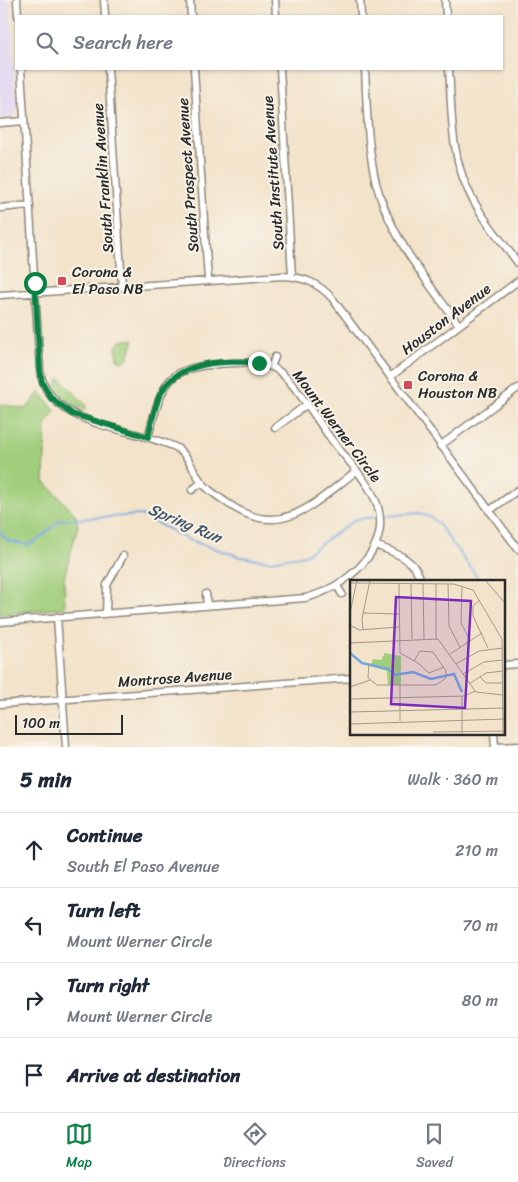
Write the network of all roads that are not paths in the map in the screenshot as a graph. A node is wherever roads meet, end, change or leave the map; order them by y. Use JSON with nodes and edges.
{"nodes":[{"id":1,"x":17,"y":0,"type":"edge"},
{"id":2,"x":104,"y":0,"type":"edge"},
{"id":3,"x":190,"y":0,"type":"edge"},
{"id":4,"x":275,"y":0,"type":"edge"},
{"id":5,"x":360,"y":0,"type":"edge"},
{"id":6,"x":445,"y":0,"type":"edge"},
{"id":7,"x":18,"y":15,"type":"edge"},
{"id":8,"x":105,"y":15,"type":"edge"},
{"id":9,"x":191,"y":15,"type":"edge"},
{"id":10,"x":276,"y":15,"type":"edge"},
{"id":11,"x":361,"y":15,"type":"edge"},
{"id":12,"x":446,"y":15,"type":"edge"},
{"id":13,"x":21,"y":70,"type":"edge"},
{"id":14,"x":108,"y":70,"type":"edge"},
{"id":15,"x":194,"y":70,"type":"edge"},
{"id":16,"x":280,"y":70,"type":"edge"},
{"id":17,"x":365,"y":70,"type":"edge"},
{"id":18,"x":449,"y":70,"type":"edge"},
{"id":19,"x":24,"y":121,"type":"junction"},
{"id":20,"x":0,"y":123,"type":"edge"},
{"id":21,"x":30,"y":205,"type":"junction"},
{"id":22,"x":0,"y":208,"type":"edge"},
{"id":23,"x":518,"y":263,"type":"edge"},
{"id":24,"x":292,"y":276,"type":"junction"},
{"id":25,"x":208,"y":280,"type":"junction"},
{"id":26,"x":518,"y":281,"type":"edge"},
{"id":27,"x":122,"y":286,"type":"junction"},
{"id":28,"x":36,"y":292,"type":"junction"},
{"id":29,"x":0,"y":295,"type":"edge"},
{"id":30,"x":459,"y":325,"type":"junction"},
{"id":31,"x":275,"y":357,"type":"dead end"},
{"id":32,"x":271,"y":367,"type":"junction"},
{"id":33,"x":170,"y":370,"type":"dead end"},
{"id":34,"x":175,"y":376,"type":"junction"},
{"id":35,"x":390,"y":377,"type":"junction"},
{"id":36,"x":518,"y":388,"type":"edge"},
{"id":37,"x":306,"y":405,"type":"junction"},
{"id":38,"x":275,"y":428,"type":"dead end"},
{"id":39,"x":148,"y":437,"type":"junction"},
{"id":40,"x":440,"y":446,"type":"junction"},
{"id":41,"x":355,"y":472,"type":"junction"},
{"id":42,"x":202,"y":482,"type":"junction"},
{"id":43,"x":192,"y":490,"type":"dead end"},
{"id":44,"x":518,"y":490,"type":"edge"},
{"id":45,"x":489,"y":511,"type":"junction"},
{"id":46,"x":375,"y":545,"type":"junction"},
{"id":47,"x":518,"y":549,"type":"edge"},
{"id":48,"x":123,"y":556,"type":"dead end"},
{"id":49,"x":420,"y":580,"type":"edge"},
{"id":50,"x":337,"y":586,"type":"junction"},
{"id":51,"x":206,"y":594,"type":"dead end"},
{"id":52,"x":342,"y":594,"type":"dead end"},
{"id":53,"x":207,"y":605,"type":"junction"},
{"id":54,"x":106,"y":613,"type":"junction"},
{"id":55,"x":57,"y":618,"type":"junction"},
{"id":56,"x":0,"y":622,"type":"edge"},
{"id":57,"x":350,"y":678,"type":"edge"},
{"id":58,"x":63,"y":700,"type":"junction"},
{"id":59,"x":0,"y":704,"type":"edge"},
{"id":60,"x":494,"y":734,"type":"edge"},
{"id":61,"x":518,"y":746,"type":"edge"},
{"id":62,"x":66,"y":747,"type":"edge"},
{"id":63,"x":496,"y":747,"type":"edge"}],
"edges":[{"from":1,"to":7,"type":"street"},
{"from":2,"to":8,"type":"street"},
{"from":3,"to":9,"type":"street"},
{"from":4,"to":10,"type":"street"},
{"from":5,"to":11,"type":"street"},
{"from":6,"to":12,"type":"street"},
{"from":13,"to":19,"type":"street"},
{"from":14,"to":27,"type":"street","name":"South Franklin Avenue"},
{"from":15,"to":25,"type":"street","name":"South Prospect Avenue"},
{"from":16,"to":24,"type":"street","name":"South Institute Avenue"},
{"from":17,"to":30,"type":"street"},
{"from":18,"to":23,"type":"street"},
{"from":19,"to":20,"type":"street"},
{"from":19,"to":21,"type":"street"},
{"from":21,"to":22,"type":"street"},
{"from":21,"to":28,"type":"street"},
{"from":24,"to":25,"type":"street"},
{"from":24,"to":35,"type":"street"},
{"from":25,"to":27,"type":"street"},
{"from":26,"to":30,"type":"street","name":"Houston Avenue"},
{"from":27,"to":28,"type":"street"},
{"from":28,"to":29,"type":"street"},
{"from":28,"to":39,"type":"street"},
{"from":30,"to":35,"type":"street","name":"Houston Avenue"},
{"from":31,"to":32,"type":"street"},
{"from":32,"to":34,"type":"street","name":"Mount Werner Circle"},
{"from":32,"to":37,"type":"street","name":"Mount Werner Circle"},
{"from":33,"to":34,"type":"street"},
{"from":34,"to":39,"type":"street","name":"Mount Werner Circle"},
{"from":35,"to":40,"type":"street"},
{"from":36,"to":40,"type":"street"},
{"from":37,"to":38,"type":"street"},
{"from":37,"to":41,"type":"street","name":"Mount Werner Circle"},
{"from":39,"to":42,"type":"street"},
{"from":40,"to":45,"type":"street"},
{"from":41,"to":42,"type":"street"},
{"from":41,"to":46,"type":"street","name":"Mount Werner Circle"},
{"from":42,"to":43,"type":"street"},
{"from":44,"to":45,"type":"street"},
{"from":45,"to":47,"type":"street"},
{"from":46,"to":49,"type":"street"},
{"from":46,"to":50,"type":"street","name":"Mount Werner Circle"},
{"from":48,"to":54,"type":"street"},
{"from":50,"to":52,"type":"street"},
{"from":50,"to":53,"type":"street","name":"Mount Werner Circle"},
{"from":51,"to":53,"type":"street"},
{"from":53,"to":54,"type":"street","name":"Mount Werner Circle"},
{"from":54,"to":55,"type":"street","name":"Mount Werner Circle"},
{"from":55,"to":56,"type":"street","name":"Mount Werner Circle"},
{"from":55,"to":58,"type":"street"},
{"from":57,"to":58,"type":"street","name":"Montrose Avenue"},
{"from":58,"to":59,"type":"street","name":"Montrose Avenue"},
{"from":58,"to":62,"type":"street"},
{"from":60,"to":63,"type":"street"},
{"from":61,"to":63,"type":"street"}]}
